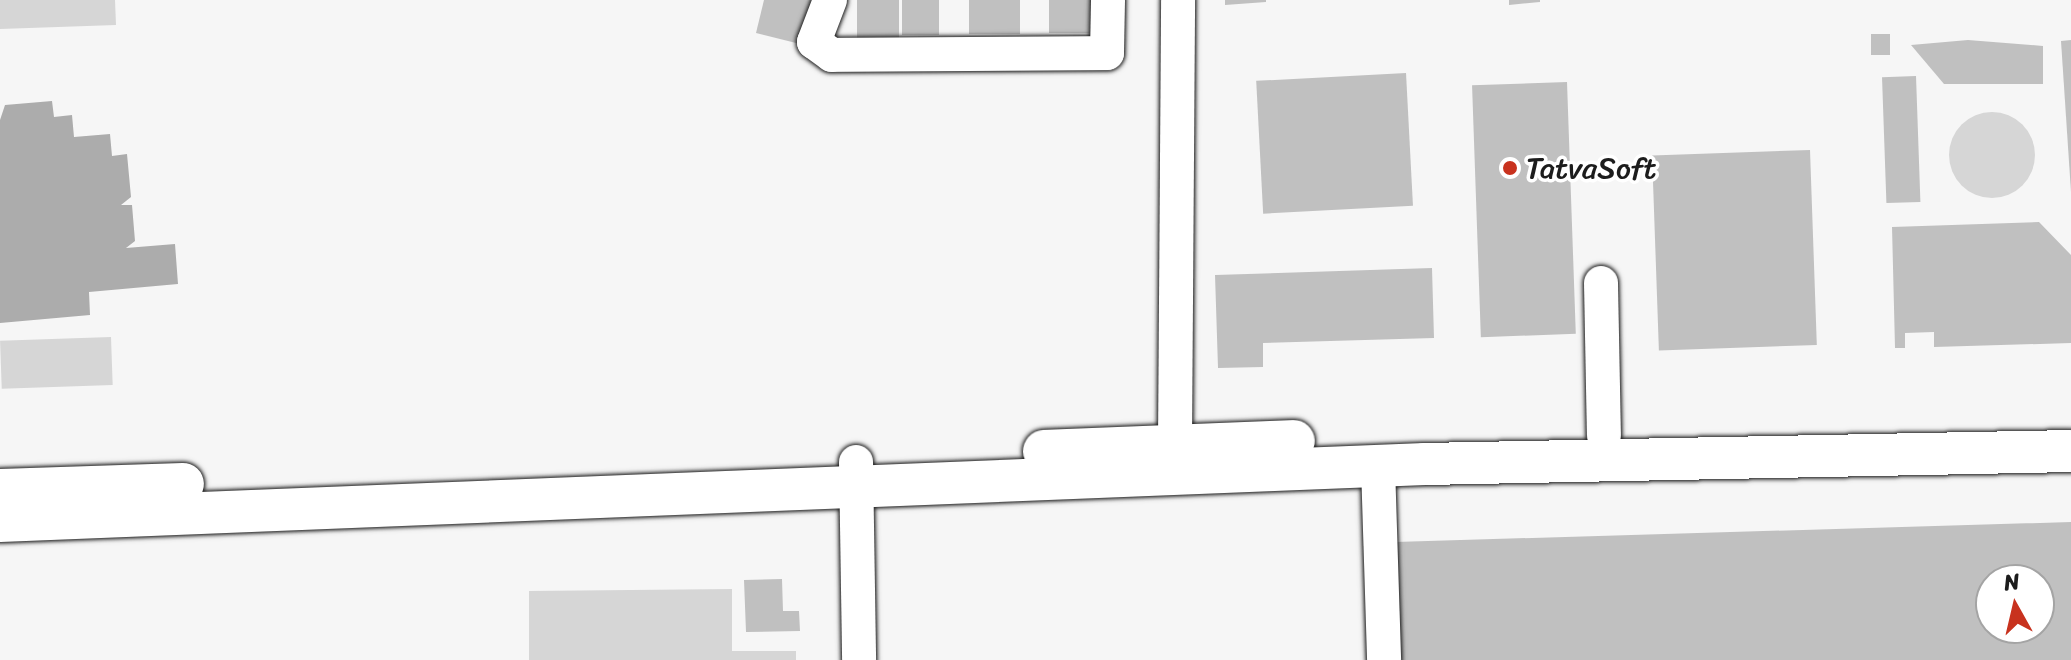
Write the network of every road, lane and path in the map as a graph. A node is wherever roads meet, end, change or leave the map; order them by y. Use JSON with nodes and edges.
{"nodes":[{"id":1,"x":830,"y":0,"type":"edge"},
{"id":2,"x":1108,"y":0,"type":"edge"},
{"id":3,"x":1178,"y":0,"type":"edge"},
{"id":4,"x":1601,"y":283,"type":"dead end"},
{"id":5,"x":2071,"y":424,"type":"edge"},
{"id":6,"x":1604,"y":435,"type":"junction"},
{"id":7,"x":1175,"y":444,"type":"junction"},
{"id":8,"x":2071,"y":451,"type":"edge"},
{"id":9,"x":1378,"y":466,"type":"junction"},
{"id":10,"x":857,"y":474,"type":"junction"},
{"id":11,"x":0,"y":490,"type":"edge"},
{"id":12,"x":0,"y":521,"type":"edge"},
{"id":13,"x":859,"y":660,"type":"edge"},
{"id":14,"x":1384,"y":660,"type":"edge"}],
"edges":[{"from":1,"to":2,"type":"street"},
{"from":3,"to":7,"type":"street"},
{"from":4,"to":6,"type":"street"},
{"from":5,"to":6,"type":"main road"},
{"from":6,"to":7,"type":"main road"},
{"from":7,"to":10,"type":"main road"},
{"from":8,"to":9,"type":"main road"},
{"from":9,"to":10,"type":"main road"},
{"from":9,"to":14,"type":"street"},
{"from":10,"to":11,"type":"main road"},
{"from":10,"to":12,"type":"main road"},
{"from":10,"to":13,"type":"street"}]}
